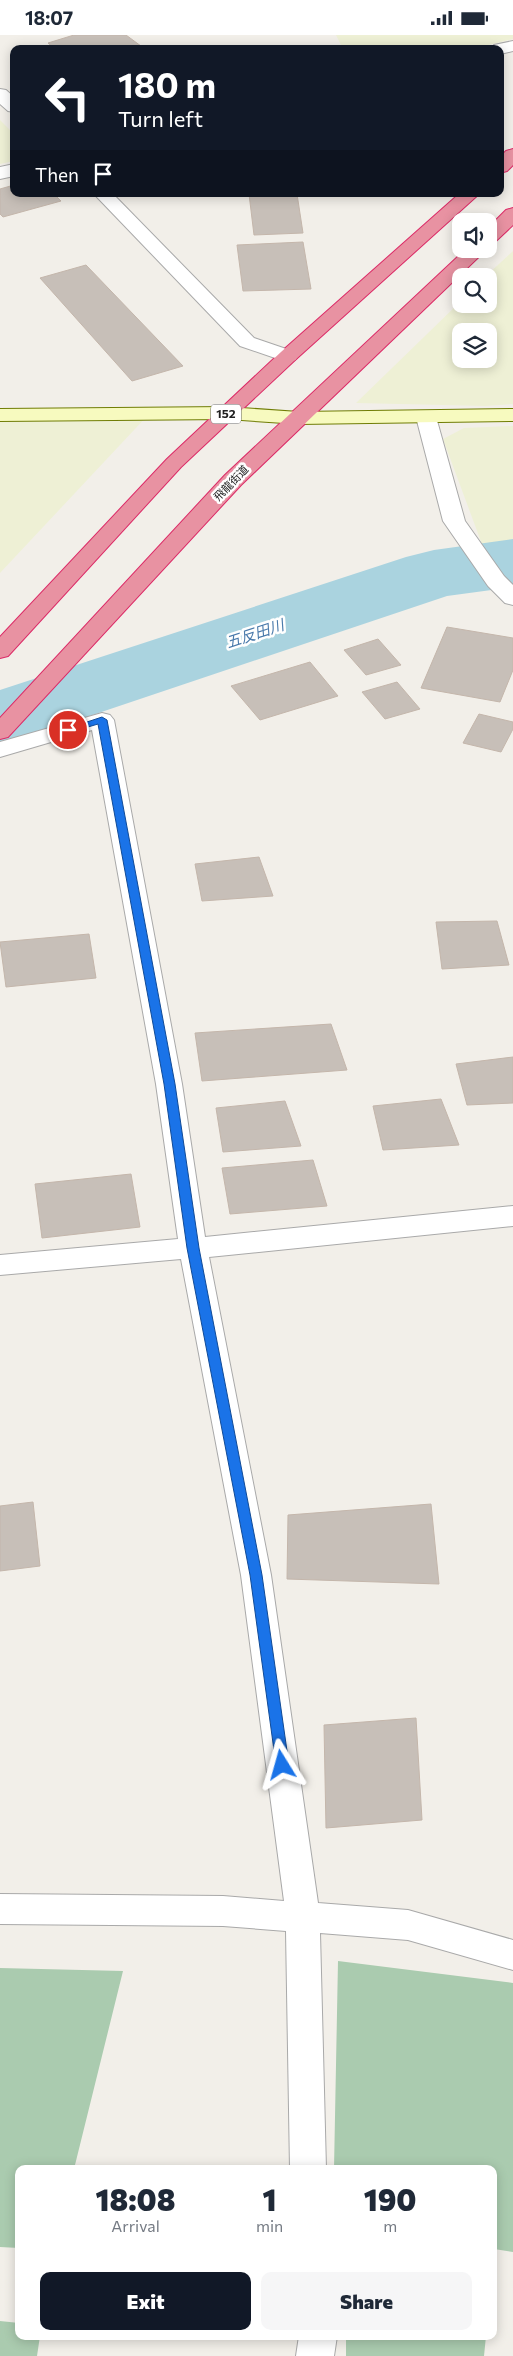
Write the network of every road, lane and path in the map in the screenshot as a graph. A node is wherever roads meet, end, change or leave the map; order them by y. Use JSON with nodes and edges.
{"nodes":[{"id":1,"x":0,"y":94,"type":"edge"},
{"id":2,"x":10,"y":103,"type":"edge"},
{"id":3,"x":106,"y":197,"type":"edge"},
{"id":4,"x":467,"y":197,"type":"edge"},
{"id":5,"x":513,"y":214,"type":"edge"},
{"id":6,"x":497,"y":229,"type":"edge"},
{"id":7,"x":468,"y":258,"type":"edge"},
{"id":8,"x":288,"y":356,"type":"junction"},
{"id":9,"x":228,"y":413,"type":"junction"},
{"id":10,"x":0,"y":415,"type":"edge"},
{"id":11,"x":513,"y":415,"type":"edge"},
{"id":12,"x":426,"y":417,"type":"junction"},
{"id":13,"x":299,"y":418,"type":"junction"},
{"id":14,"x":513,"y":598,"type":"edge"},
{"id":15,"x":0,"y":651,"type":"edge"},
{"id":16,"x":0,"y":732,"type":"edge"},
{"id":17,"x":0,"y":751,"type":"edge"},
{"id":18,"x":513,"y":1216,"type":"edge"},
{"id":19,"x":193,"y":1248,"type":"junction"},
{"id":20,"x":0,"y":1265,"type":"edge"},
{"id":21,"x":0,"y":1909,"type":"edge"},
{"id":22,"x":304,"y":1917,"type":"junction"},
{"id":23,"x":513,"y":1955,"type":"edge"},
{"id":24,"x":308,"y":2165,"type":"edge"},
{"id":25,"x":317,"y":2340,"type":"edge"},
{"id":26,"x":315,"y":2356,"type":"edge"}],
"edges":[{"from":1,"to":2,"type":"street"},
{"from":3,"to":8,"type":"street"},
{"from":4,"to":8,"type":"highway","number":"152"},
{"from":5,"to":6,"type":"highway"},
{"from":7,"to":13,"type":"highway","name":"飛龍街道"},
{"from":8,"to":9,"type":"highway","number":"152"},
{"from":9,"to":10,"type":"street"},
{"from":9,"to":13,"type":"street"},
{"from":9,"to":15,"type":"highway","number":"152"},
{"from":11,"to":12,"type":"street"},
{"from":12,"to":13,"type":"street"},
{"from":12,"to":14,"type":"street"},
{"from":13,"to":16,"type":"highway","name":"飛龍街道"},
{"from":17,"to":19,"type":"street"},
{"from":18,"to":19,"type":"street"},
{"from":19,"to":20,"type":"street"},
{"from":19,"to":22,"type":"street"},
{"from":21,"to":22,"type":"street"},
{"from":22,"to":23,"type":"street"},
{"from":22,"to":24,"type":"street"},
{"from":25,"to":26,"type":"street"}]}
